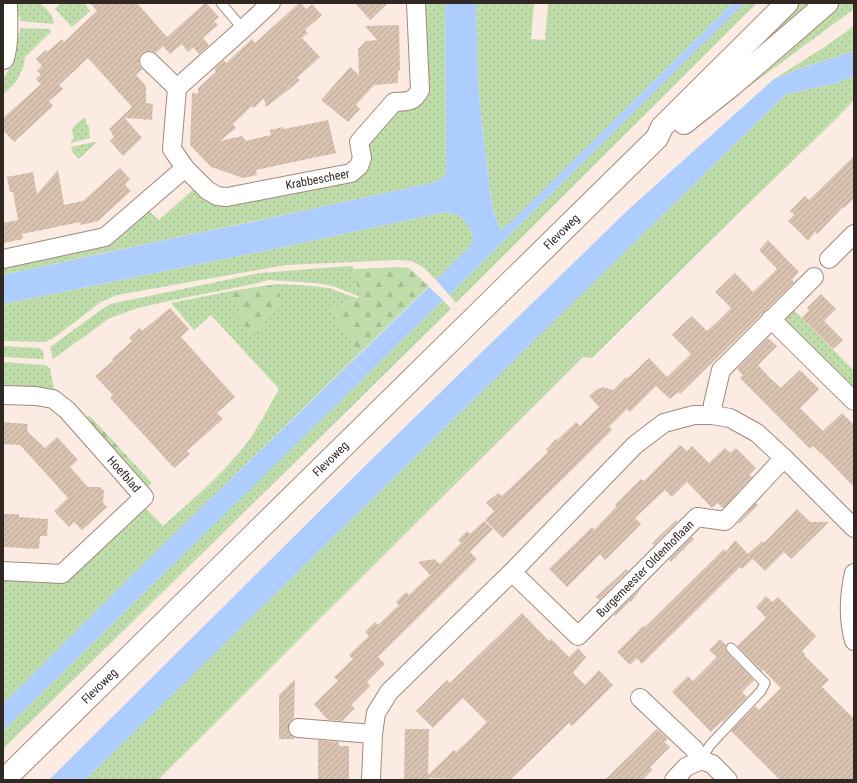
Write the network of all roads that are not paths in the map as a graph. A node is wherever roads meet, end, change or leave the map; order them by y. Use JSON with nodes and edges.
{"nodes":[{"id":1,"x":6,"y":3,"type":"edge"},
{"id":2,"x":221,"y":3,"type":"edge"},
{"id":3,"x":271,"y":3,"type":"edge"},
{"id":4,"x":416,"y":3,"type":"edge"},
{"id":5,"x":787,"y":3,"type":"edge"},
{"id":6,"x":827,"y":3,"type":"edge"},
{"id":7,"x":244,"y":29,"type":"junction"},
{"id":8,"x":3,"y":58,"type":"edge"},
{"id":9,"x":149,"y":62,"type":"dead end"},
{"id":10,"x":177,"y":88,"type":"junction"},
{"id":11,"x":708,"y":93,"type":"junction"},
{"id":12,"x":185,"y":168,"type":"junction"},
{"id":13,"x":854,"y":234,"type":"edge"},
{"id":14,"x":3,"y":259,"type":"edge"},
{"id":15,"x":829,"y":259,"type":"dead end"},
{"id":16,"x":814,"y":277,"type":"dead end"},
{"id":17,"x":771,"y":319,"type":"junction"},
{"id":18,"x":3,"y":395,"type":"edge"},
{"id":19,"x":854,"y":401,"type":"edge"},
{"id":20,"x":712,"y":415,"type":"junction"},
{"id":21,"x":784,"y":458,"type":"junction"},
{"id":22,"x":854,"y":528,"type":"edge"},
{"id":23,"x":3,"y":571,"type":"edge"},
{"id":24,"x":512,"y":572,"type":"junction"},
{"id":25,"x":854,"y":574,"type":"edge"},
{"id":26,"x":854,"y":641,"type":"edge"},
{"id":27,"x":731,"y":648,"type":"dead end"},
{"id":28,"x":640,"y":698,"type":"dead end"},
{"id":29,"x":298,"y":728,"type":"dead end"},
{"id":30,"x":373,"y":734,"type":"junction"},
{"id":31,"x":701,"y":760,"type":"junction"},
{"id":32,"x":4,"y":780,"type":"edge"},
{"id":33,"x":371,"y":780,"type":"edge"},
{"id":34,"x":674,"y":780,"type":"edge"},
{"id":35,"x":728,"y":780,"type":"edge"}],
"edges":[{"from":1,"to":8,"type":"main road"},
{"from":2,"to":7,"type":"lane"},
{"from":3,"to":7,"type":"street"},
{"from":4,"to":12,"type":"street","name":"Krabbescheer"},
{"from":5,"to":11,"type":"main road","name":"Flevoweg"},
{"from":6,"to":11,"type":"main road","name":"Flevoweg"},
{"from":7,"to":10,"type":"street"},
{"from":9,"to":10,"type":"street"},
{"from":10,"to":12,"type":"street","name":"Krabbescheer"},
{"from":11,"to":32,"type":"main road","name":"Flevoweg"},
{"from":12,"to":14,"type":"street"},
{"from":13,"to":15,"type":"street"},
{"from":16,"to":17,"type":"street"},
{"from":17,"to":19,"type":"street"},
{"from":17,"to":20,"type":"street"},
{"from":18,"to":23,"type":"street","name":"Hoefblad"},
{"from":20,"to":21,"type":"street"},
{"from":20,"to":24,"type":"street"},
{"from":21,"to":22,"type":"street"},
{"from":21,"to":24,"type":"street","name":"Burgemeester Oldenhoflaan"},
{"from":24,"to":30,"type":"street"},
{"from":25,"to":26,"type":"street"},
{"from":27,"to":31,"type":"lane"},
{"from":28,"to":31,"type":"street"},
{"from":29,"to":30,"type":"street"},
{"from":30,"to":33,"type":"street"},
{"from":31,"to":34,"type":"street"},
{"from":31,"to":35,"type":"street"}]}
